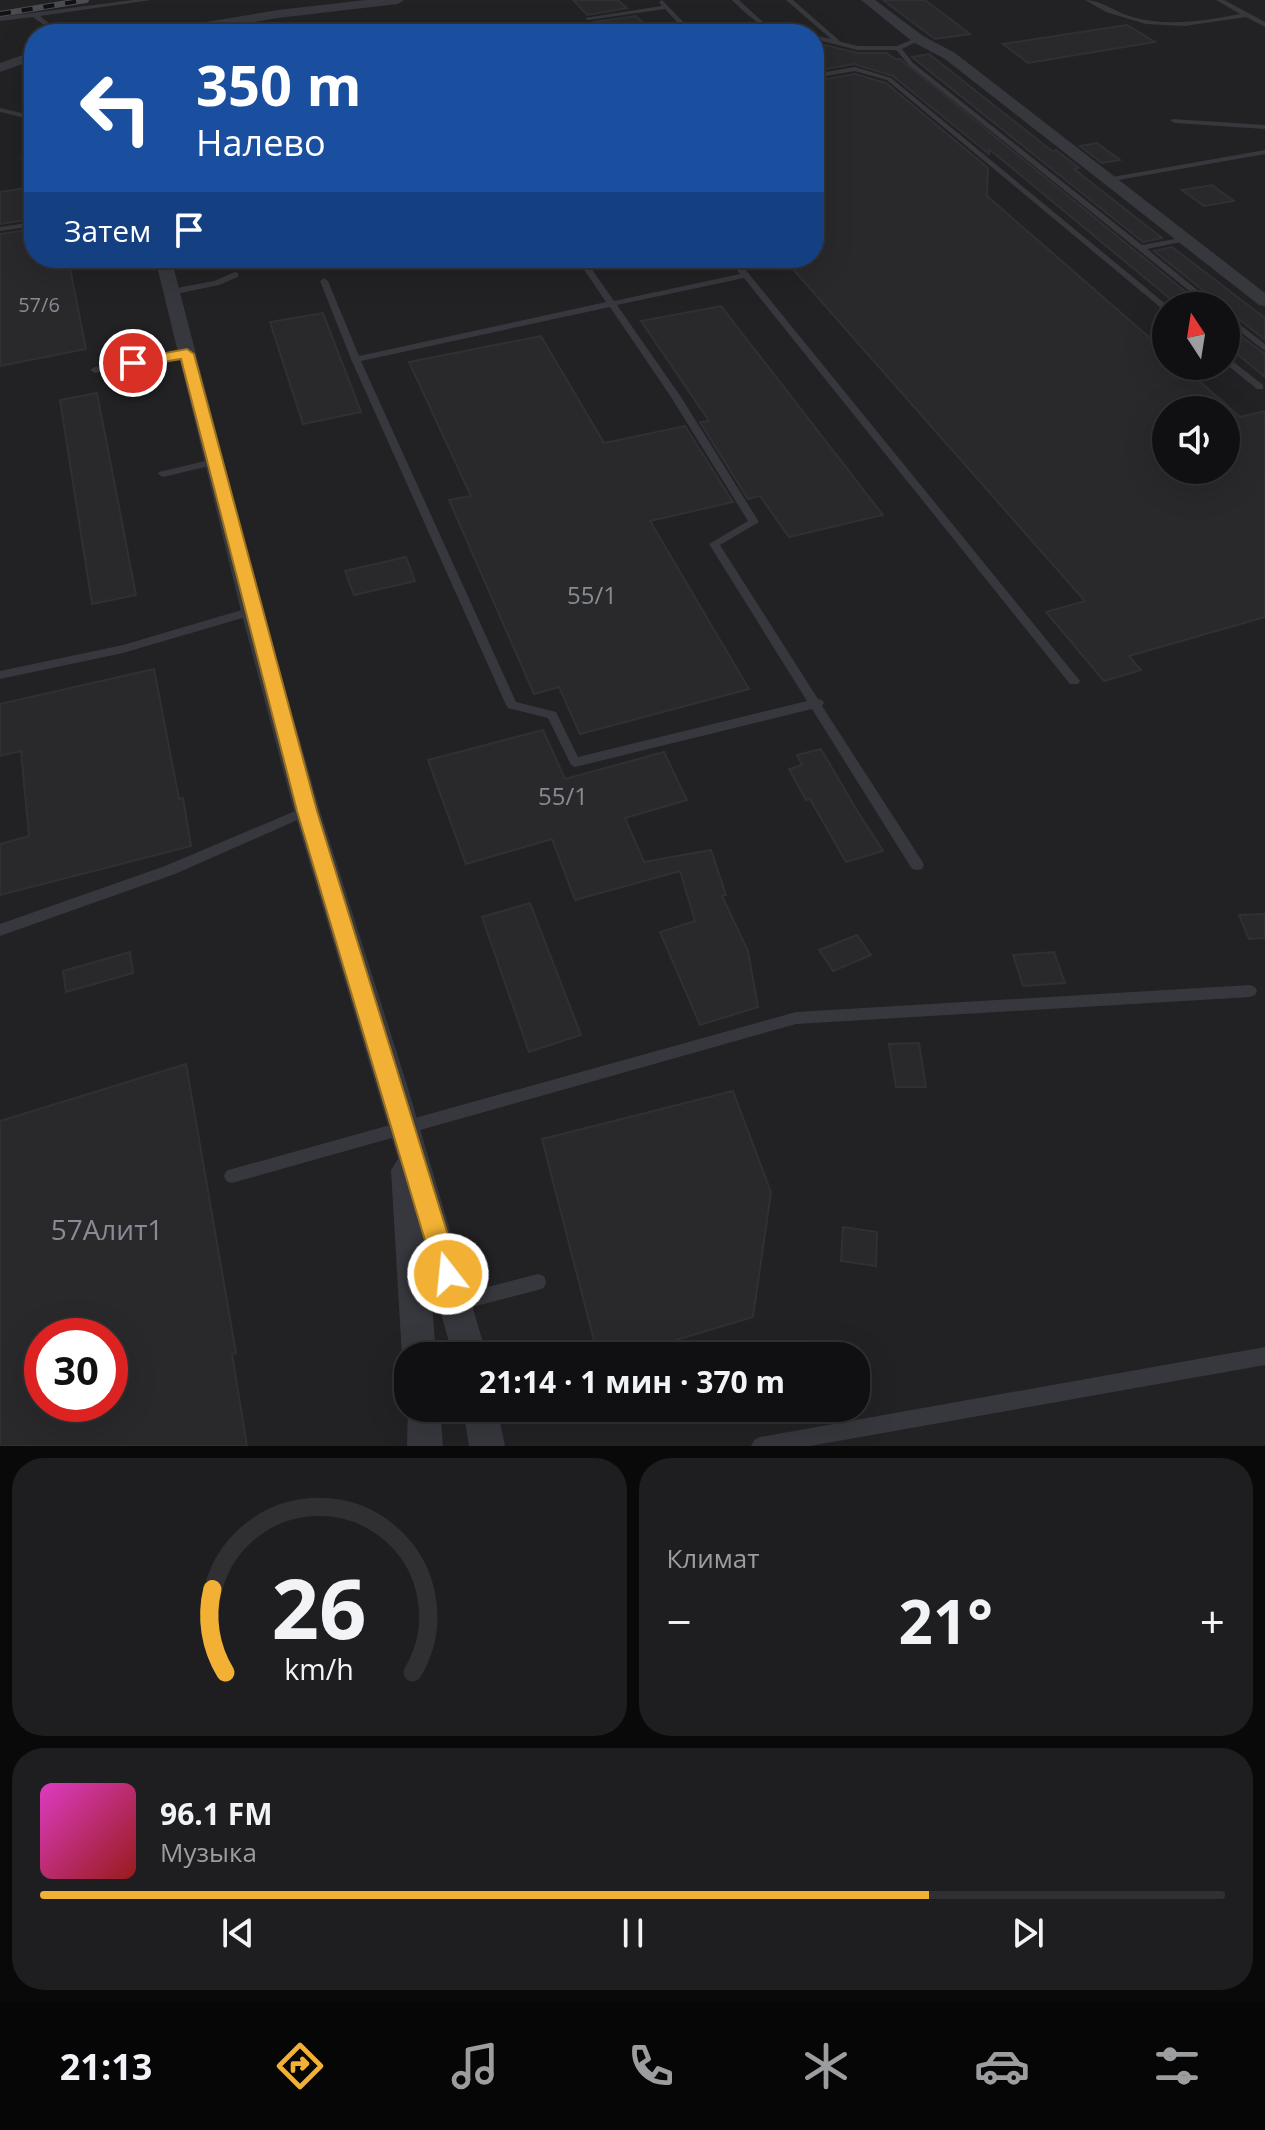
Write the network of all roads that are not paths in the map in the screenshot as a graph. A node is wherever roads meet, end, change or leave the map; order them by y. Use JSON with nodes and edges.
{"nodes":[{"id":1,"x":148,"y":0,"type":"edge"},
{"id":2,"x":398,"y":0,"type":"edge"},
{"id":3,"x":660,"y":0,"type":"edge"},
{"id":4,"x":735,"y":0,"type":"edge"},
{"id":5,"x":789,"y":0,"type":"edge"},
{"id":6,"x":867,"y":0,"type":"edge"},
{"id":7,"x":1088,"y":0,"type":"edge"},
{"id":8,"x":1219,"y":0,"type":"edge"},
{"id":9,"x":667,"y":7,"type":"junction"},
{"id":10,"x":35,"y":15,"type":"junction"},
{"id":11,"x":1246,"y":15,"type":"junction"},
{"id":12,"x":588,"y":18,"type":"dead end"},
{"id":13,"x":0,"y":19,"type":"edge"},
{"id":14,"x":43,"y":24,"type":"edge"},
{"id":15,"x":221,"y":24,"type":"edge"},
{"id":16,"x":683,"y":24,"type":"edge"},
{"id":17,"x":762,"y":24,"type":"edge"},
{"id":18,"x":817,"y":24,"type":"edge"},
{"id":19,"x":1265,"y":25,"type":"edge"},
{"id":20,"x":824,"y":30,"type":"edge"},
{"id":21,"x":918,"y":39,"type":"junction"},
{"id":22,"x":824,"y":40,"type":"edge"},
{"id":23,"x":840,"y":44,"type":"junction"},
{"id":24,"x":898,"y":48,"type":"junction"},
{"id":25,"x":24,"y":59,"type":"edge"},
{"id":26,"x":24,"y":67,"type":"edge"},
{"id":27,"x":0,"y":68,"type":"edge"},
{"id":28,"x":824,"y":74,"type":"edge"},
{"id":29,"x":0,"y":110,"type":"edge"},
{"id":30,"x":24,"y":116,"type":"edge"},
{"id":31,"x":1175,"y":121,"type":"dead end"},
{"id":32,"x":1265,"y":127,"type":"edge"},
{"id":33,"x":1265,"y":152,"type":"edge"},
{"id":34,"x":1107,"y":180,"type":"junction"},
{"id":35,"x":24,"y":225,"type":"edge"},
{"id":36,"x":0,"y":229,"type":"edge"},
{"id":37,"x":1183,"y":239,"type":"junction"},
{"id":38,"x":1141,"y":248,"type":"junction"},
{"id":39,"x":165,"y":268,"type":"edge"},
{"id":40,"x":587,"y":268,"type":"edge"},
{"id":41,"x":740,"y":268,"type":"edge"},
{"id":42,"x":235,"y":275,"type":"dead end"},
{"id":43,"x":746,"y":275,"type":"junction"},
{"id":44,"x":324,"y":281,"type":"dead end"},
{"id":45,"x":171,"y":292,"type":"junction"},
{"id":46,"x":1196,"y":292,"type":"edge"},
{"id":47,"x":1152,"y":297,"type":"edge"},
{"id":48,"x":1265,"y":301,"type":"edge"},
{"id":49,"x":611,"y":304,"type":"junction"},
{"id":50,"x":1240,"y":328,"type":"edge"},
{"id":51,"x":1265,"y":348,"type":"edge"},
{"id":52,"x":187,"y":354,"type":"junction"},
{"id":53,"x":356,"y":359,"type":"junction"},
{"id":54,"x":95,"y":370,"type":"dead end"},
{"id":55,"x":1240,"y":371,"type":"edge"},
{"id":56,"x":1260,"y":387,"type":"dead end"},
{"id":57,"x":214,"y":462,"type":"junction"},
{"id":58,"x":163,"y":474,"type":"dead end"},
{"id":59,"x":252,"y":611,"type":"junction"},
{"id":60,"x":0,"y":675,"type":"edge"},
{"id":61,"x":1074,"y":681,"type":"dead end"},
{"id":62,"x":818,"y":703,"type":"junction"},
{"id":63,"x":307,"y":811,"type":"junction"},
{"id":64,"x":917,"y":865,"type":"dead end"},
{"id":65,"x":0,"y":930,"type":"edge"},
{"id":66,"x":1250,"y":991,"type":"dead end"},
{"id":67,"x":404,"y":1128,"type":"junction"},
{"id":68,"x":232,"y":1176,"type":"dead end"},
{"id":69,"x":538,"y":1282,"type":"dead end"},
{"id":70,"x":456,"y":1303,"type":"junction"},
{"id":71,"x":418,"y":1342,"type":"edge"},
{"id":72,"x":466,"y":1342,"type":"edge"},
{"id":73,"x":1265,"y":1356,"type":"edge"},
{"id":74,"x":424,"y":1422,"type":"edge"},
{"id":75,"x":483,"y":1422,"type":"edge"},
{"id":76,"x":425,"y":1446,"type":"edge"},
{"id":77,"x":487,"y":1446,"type":"edge"},
{"id":78,"x":760,"y":1446,"type":"edge"}],
"edges":[{"from":1,"to":10,"type":"lane"},
{"from":2,"to":15,"type":"street"},
{"from":3,"to":9,"type":"lane"},
{"from":4,"to":17,"type":"lane"},
{"from":5,"to":18,"type":"lane"},
{"from":6,"to":21,"type":"street"},
{"from":7,"to":11,"type":"lane"},
{"from":8,"to":11,"type":"lane"},
{"from":9,"to":12,"type":"lane"},
{"from":9,"to":16,"type":"lane"},
{"from":10,"to":13,"type":"lane"},
{"from":10,"to":14,"type":"lane"},
{"from":11,"to":19,"type":"lane"},
{"from":20,"to":23,"type":"lane"},
{"from":21,"to":24,"type":"lane"},
{"from":21,"to":34,"type":"street"},
{"from":22,"to":23,"type":"lane"},
{"from":23,"to":24,"type":"lane"},
{"from":24,"to":38,"type":"lane"},
{"from":25,"to":27,"type":"street"},
{"from":26,"to":27,"type":"street"},
{"from":28,"to":47,"type":"lane"},
{"from":29,"to":30,"type":"lane"},
{"from":31,"to":32,"type":"lane"},
{"from":33,"to":34,"type":"lane"},
{"from":34,"to":37,"type":"street"},
{"from":35,"to":36,"type":"lane"},
{"from":37,"to":38,"type":"lane"},
{"from":37,"to":48,"type":"street"},
{"from":38,"to":46,"type":"lane"},
{"from":39,"to":45,"type":"street"},
{"from":40,"to":49,"type":"lane"},
{"from":41,"to":43,"type":"lane"},
{"from":42,"to":45,"type":"lane"},
{"from":43,"to":49,"type":"lane"},
{"from":43,"to":61,"type":"lane"},
{"from":44,"to":53,"type":"lane"},
{"from":45,"to":52,"type":"street"},
{"from":49,"to":53,"type":"lane"},
{"from":49,"to":62,"type":"lane"},
{"from":50,"to":51,"type":"lane"},
{"from":52,"to":54,"type":"lane"},
{"from":52,"to":57,"type":"street"},
{"from":53,"to":62,"type":"lane"},
{"from":55,"to":56,"type":"lane"},
{"from":57,"to":58,"type":"lane"},
{"from":57,"to":59,"type":"street"},
{"from":59,"to":60,"type":"lane"},
{"from":59,"to":63,"type":"street"},
{"from":62,"to":64,"type":"lane"},
{"from":63,"to":65,"type":"lane"},
{"from":63,"to":67,"type":"street"},
{"from":66,"to":67,"type":"lane"},
{"from":67,"to":68,"type":"lane"},
{"from":67,"to":70,"type":"street"},
{"from":67,"to":71,"type":"street"},
{"from":69,"to":70,"type":"lane"},
{"from":70,"to":72,"type":"street"},
{"from":73,"to":78,"type":"lane"},
{"from":74,"to":76,"type":"street"},
{"from":75,"to":77,"type":"street"}]}
